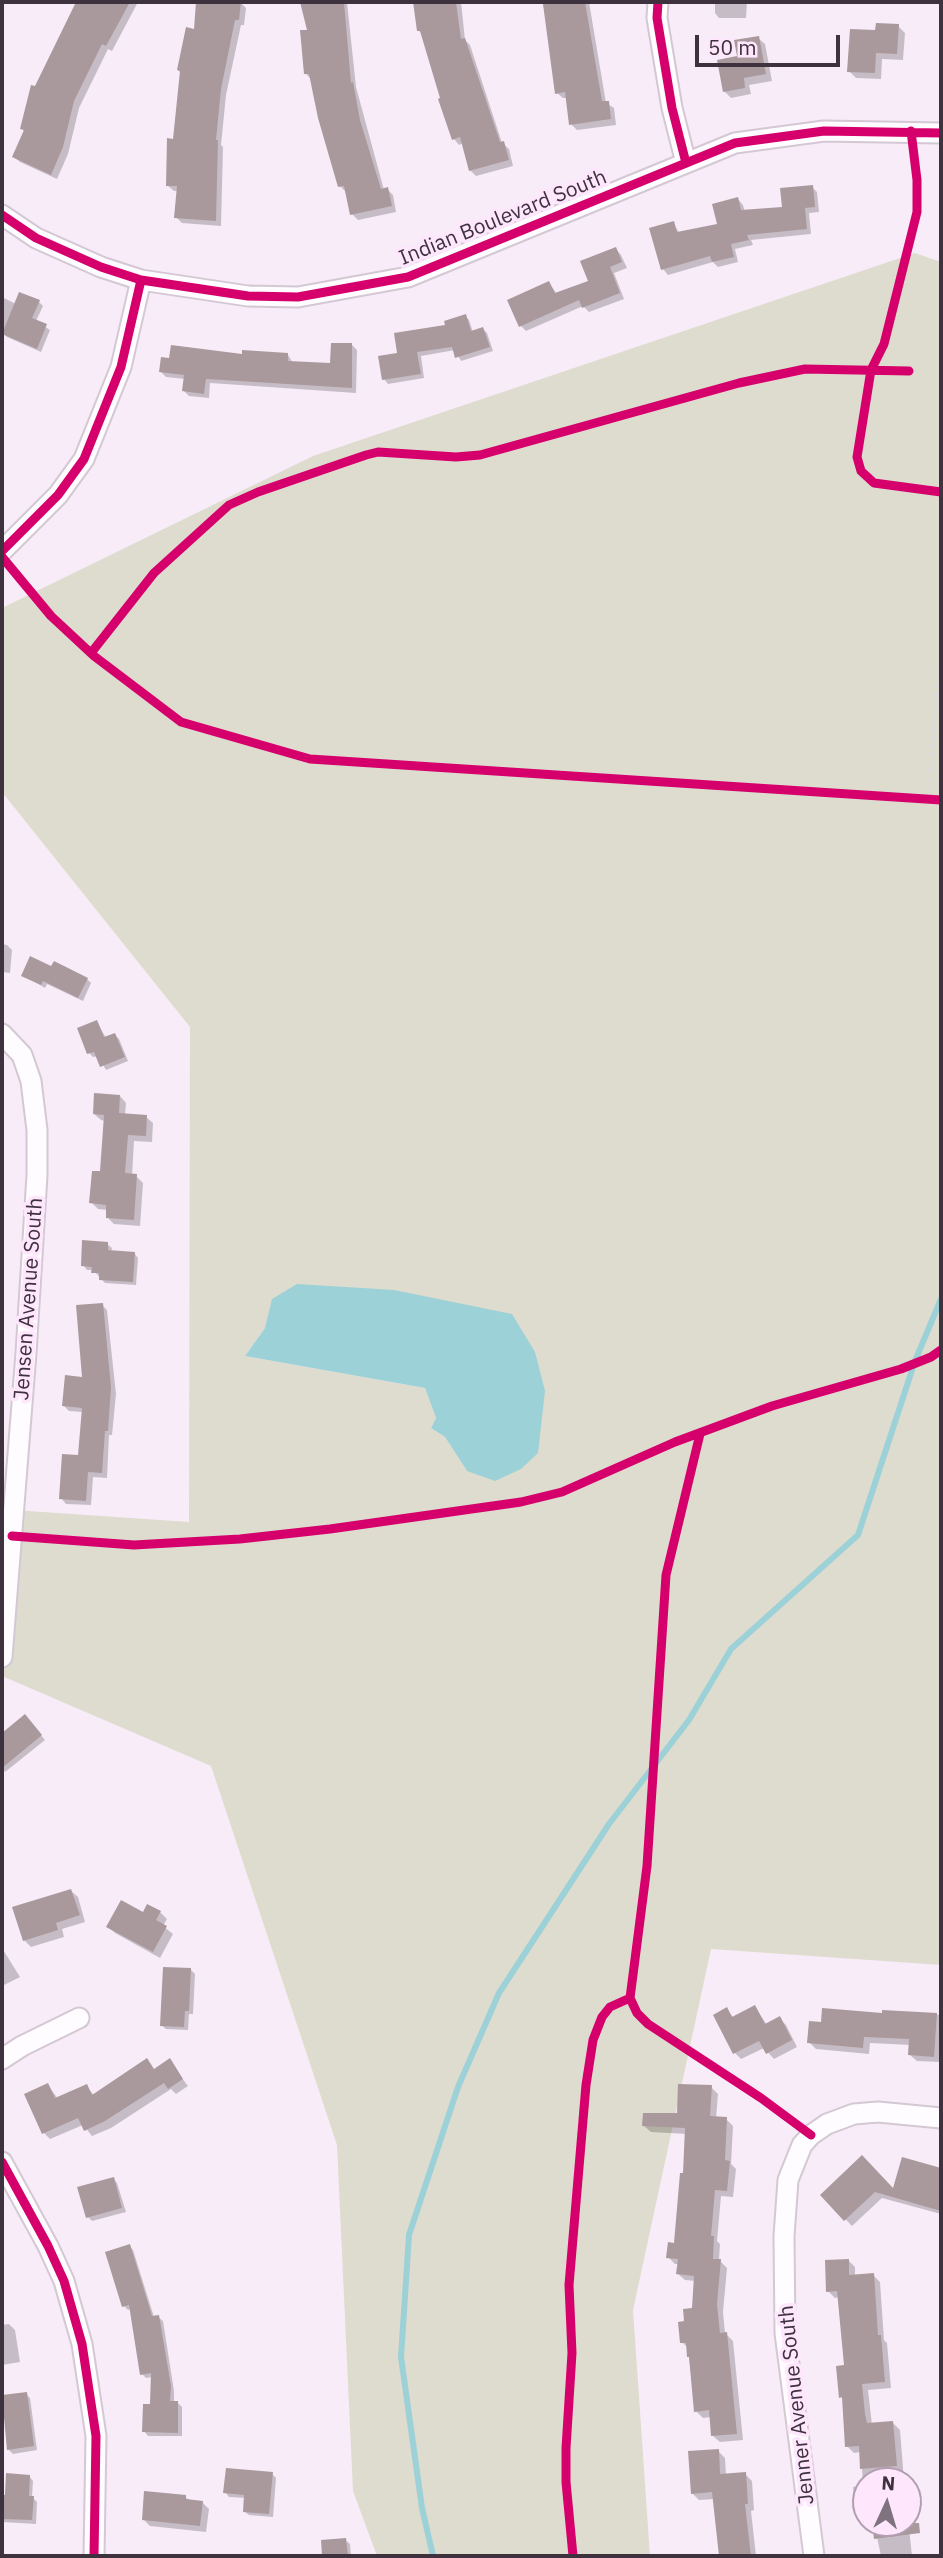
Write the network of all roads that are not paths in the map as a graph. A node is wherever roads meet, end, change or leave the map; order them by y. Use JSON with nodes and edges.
{"nodes":[{"id":1,"x":658,"y":2,"type":"edge"},
{"id":2,"x":941,"y":132,"type":"edge"},
{"id":3,"x":686,"y":163,"type":"junction"},
{"id":4,"x":2,"y":215,"type":"edge"},
{"id":5,"x":141,"y":280,"type":"junction"},
{"id":6,"x":2,"y":551,"type":"edge"},
{"id":7,"x":2,"y":1034,"type":"edge"},
{"id":8,"x":2,"y":1657,"type":"edge"},
{"id":9,"x":79,"y":2018,"type":"dead end"},
{"id":10,"x":2,"y":2059,"type":"edge"},
{"id":11,"x":941,"y":2118,"type":"edge"},
{"id":12,"x":2,"y":2162,"type":"edge"},
{"id":13,"x":94,"y":2556,"type":"edge"},
{"id":14,"x":814,"y":2556,"type":"edge"}],
"edges":[{"from":1,"to":3,"type":"street"},
{"from":2,"to":3,"type":"street","name":"Indian Boulevard South"},
{"from":3,"to":5,"type":"street","name":"Indian Boulevard South"},
{"from":4,"to":5,"type":"street","name":"Indian Boulevard South"},
{"from":5,"to":6,"type":"street"},
{"from":7,"to":8,"type":"street","name":"Jensen Avenue South"},
{"from":9,"to":10,"type":"street"},
{"from":11,"to":14,"type":"street","name":"Jenner Avenue South"},
{"from":12,"to":13,"type":"street"}]}
